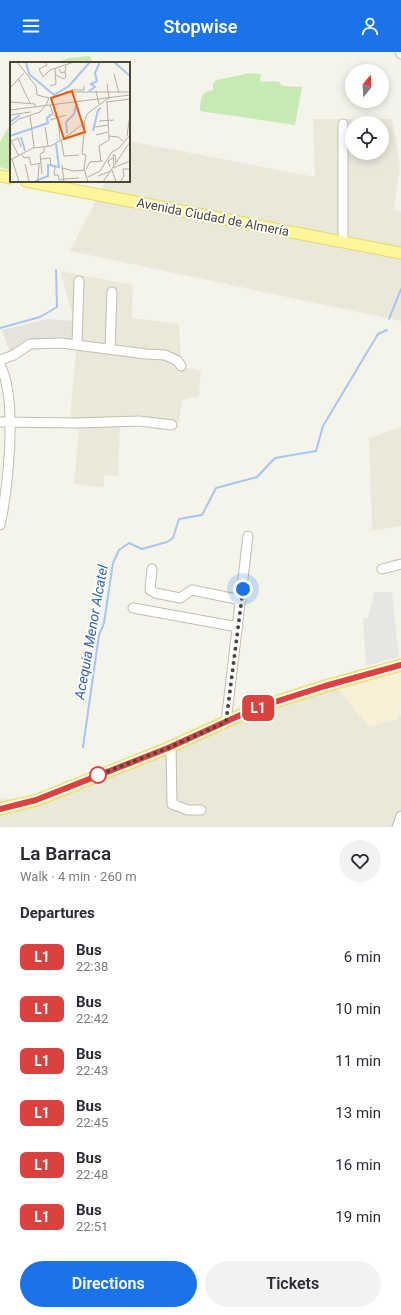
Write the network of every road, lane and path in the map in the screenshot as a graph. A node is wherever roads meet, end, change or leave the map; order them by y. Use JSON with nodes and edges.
{"nodes":[{"id":1,"x":343,"y":124,"type":"dead end"},
{"id":2,"x":0,"y":176,"type":"edge"},
{"id":3,"x":10,"y":178,"type":"edge"},
{"id":4,"x":31,"y":182,"type":"edge"},
{"id":5,"x":343,"y":242,"type":"junction"},
{"id":6,"x":401,"y":253,"type":"edge"},
{"id":7,"x":79,"y":281,"type":"dead end"},
{"id":8,"x":112,"y":292,"type":"dead end"},
{"id":9,"x":77,"y":345,"type":"junction"},
{"id":10,"x":110,"y":348,"type":"junction"},
{"id":11,"x":0,"y":360,"type":"edge"},
{"id":12,"x":0,"y":365,"type":"edge"},
{"id":13,"x":181,"y":366,"type":"dead end"},
{"id":14,"x":5,"y":422,"type":"edge"},
{"id":15,"x":172,"y":425,"type":"dead end"},
{"id":16,"x":0,"y":525,"type":"edge"},
{"id":17,"x":248,"y":536,"type":"dead end"},
{"id":18,"x":401,"y":564,"type":"edge"},
{"id":19,"x":152,"y":569,"type":"dead end"},
{"id":20,"x":382,"y":569,"type":"dead end"},
{"id":21,"x":241,"y":600,"type":"junction"},
{"id":22,"x":133,"y":608,"type":"dead end"},
{"id":23,"x":238,"y":627,"type":"junction"},
{"id":24,"x":401,"y":665,"type":"edge"},
{"id":25,"x":226,"y":722,"type":"junction"},
{"id":26,"x":171,"y":746,"type":"junction"},
{"id":27,"x":0,"y":808,"type":"edge"},
{"id":28,"x":201,"y":810,"type":"dead end"},
{"id":29,"x":401,"y":816,"type":"edge"},
{"id":30,"x":397,"y":827,"type":"edge"}],
"edges":[{"from":1,"to":5,"type":"street"},
{"from":2,"to":3,"type":"main road"},
{"from":4,"to":5,"type":"main road","name":"Avenida Ciudad de Almería"},
{"from":5,"to":6,"type":"main road","name":"Avenida Ciudad de Almería"},
{"from":7,"to":9,"type":"street"},
{"from":8,"to":10,"type":"street"},
{"from":9,"to":10,"type":"street"},
{"from":9,"to":11,"type":"street"},
{"from":10,"to":13,"type":"street"},
{"from":12,"to":14,"type":"street"},
{"from":14,"to":15,"type":"street"},
{"from":14,"to":16,"type":"street"},
{"from":17,"to":21,"type":"street"},
{"from":18,"to":20,"type":"street"},
{"from":19,"to":21,"type":"street"},
{"from":21,"to":23,"type":"street"},
{"from":22,"to":23,"type":"street"},
{"from":23,"to":25,"type":"street"},
{"from":24,"to":25,"type":"main road"},
{"from":25,"to":26,"type":"main road"},
{"from":26,"to":27,"type":"main road"},
{"from":26,"to":28,"type":"street"},
{"from":29,"to":30,"type":"street"}]}
